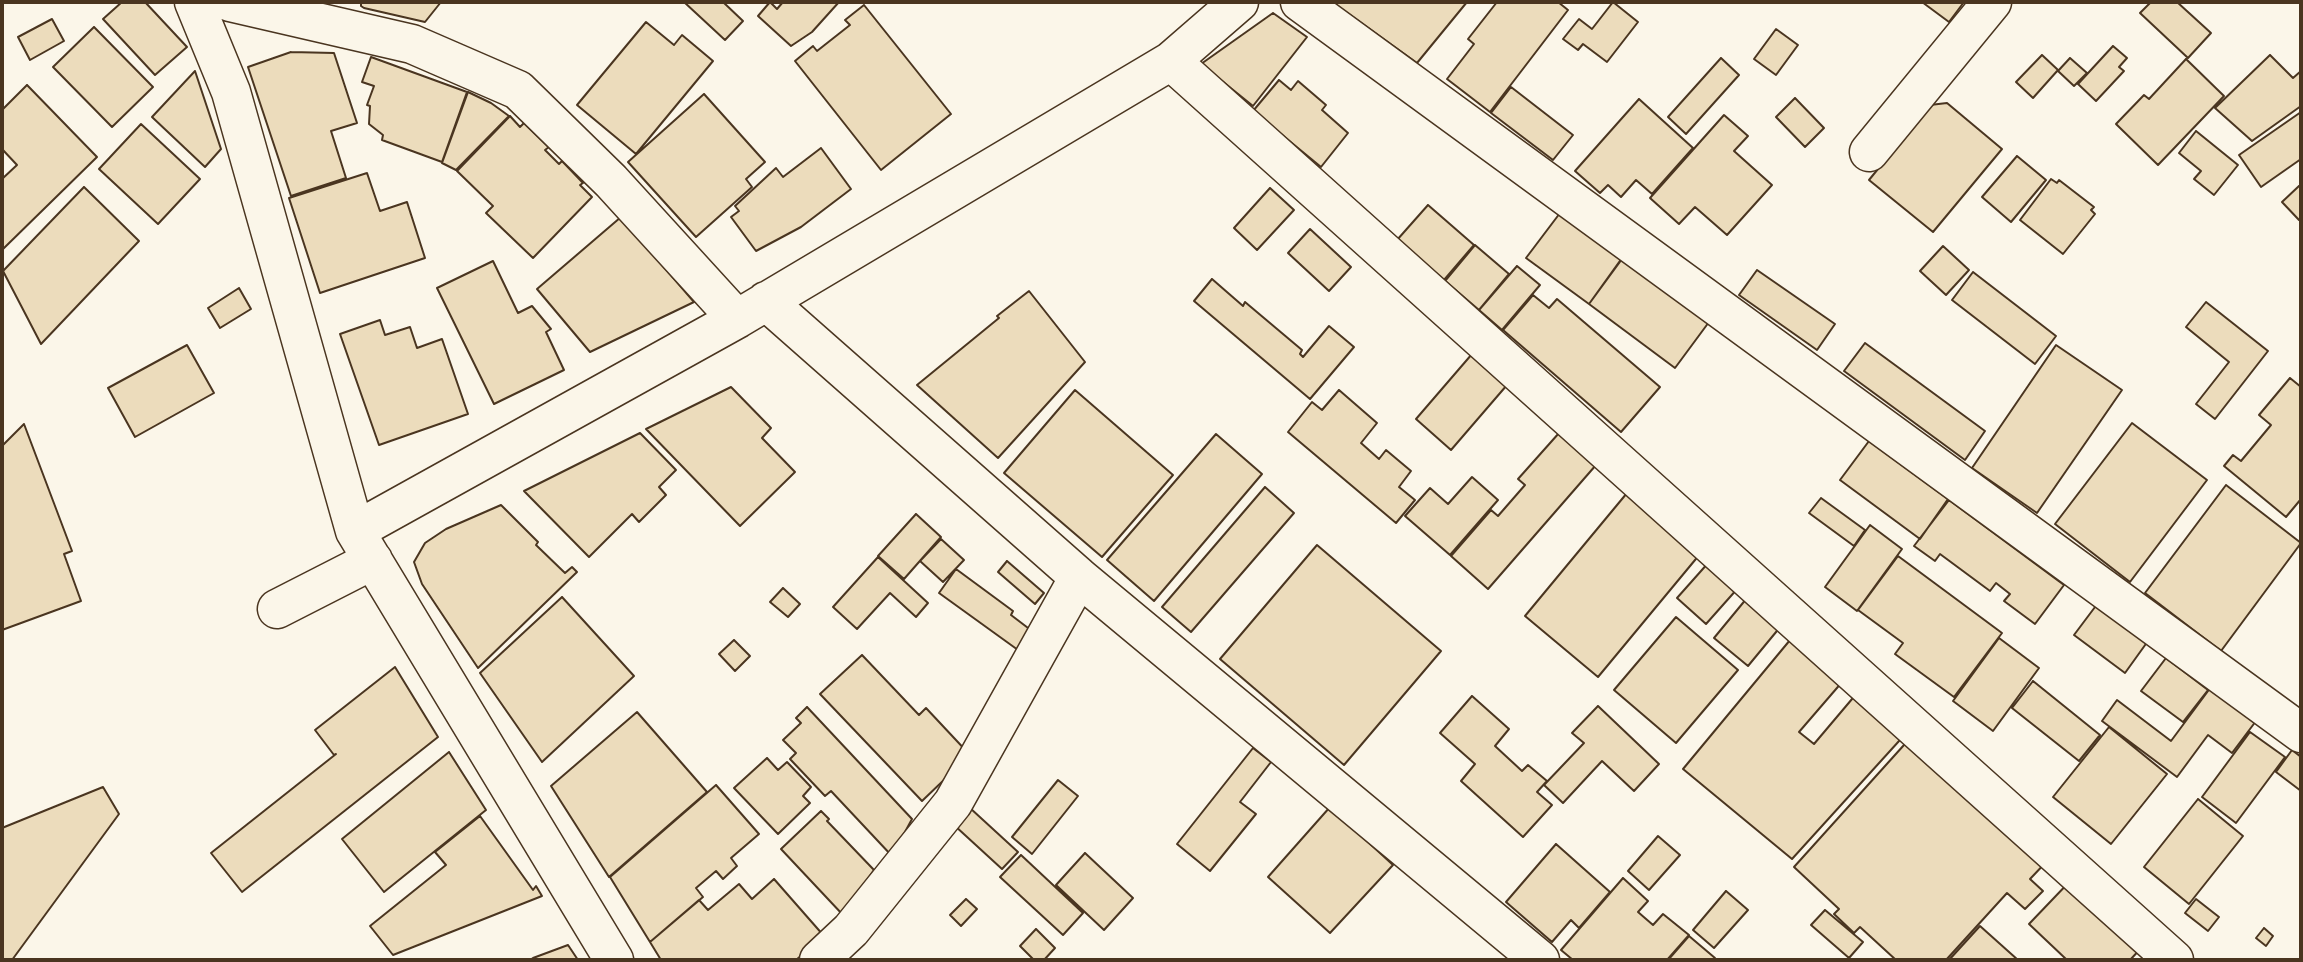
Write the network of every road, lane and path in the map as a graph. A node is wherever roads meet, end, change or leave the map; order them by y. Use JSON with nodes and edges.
{"nodes":[{"id":1,"x":194,"y":2,"type":"edge"},
{"id":2,"x":230,"y":2,"type":"edge"},
{"id":3,"x":1239,"y":2,"type":"edge"},
{"id":4,"x":1300,"y":2,"type":"edge"},
{"id":5,"x":1992,"y":2,"type":"edge"},
{"id":6,"x":1171,"y":61,"type":"junction"},
{"id":7,"x":1869,"y":152,"type":"dead end"},
{"id":8,"x":752,"y":310,"type":"junction"},
{"id":9,"x":364,"y":546,"type":"junction"},
{"id":10,"x":1079,"y":578,"type":"junction"},
{"id":11,"x":277,"y":609,"type":"dead end"},
{"id":12,"x":2301,"y":733,"type":"edge"},
{"id":13,"x":614,"y":960,"type":"edge"},
{"id":14,"x":819,"y":960,"type":"edge"},
{"id":15,"x":1540,"y":960,"type":"edge"},
{"id":16,"x":2174,"y":960,"type":"edge"}],
"edges":[{"from":1,"to":9,"type":"street"},
{"from":2,"to":8,"type":"street"},
{"from":3,"to":6,"type":"street"},
{"from":4,"to":12,"type":"street"},
{"from":5,"to":7,"type":"street"},
{"from":6,"to":8,"type":"street"},
{"from":6,"to":16,"type":"street"},
{"from":8,"to":9,"type":"street"},
{"from":8,"to":10,"type":"street"},
{"from":9,"to":11,"type":"street"},
{"from":9,"to":13,"type":"street"},
{"from":10,"to":14,"type":"street"},
{"from":10,"to":15,"type":"street"}]}
